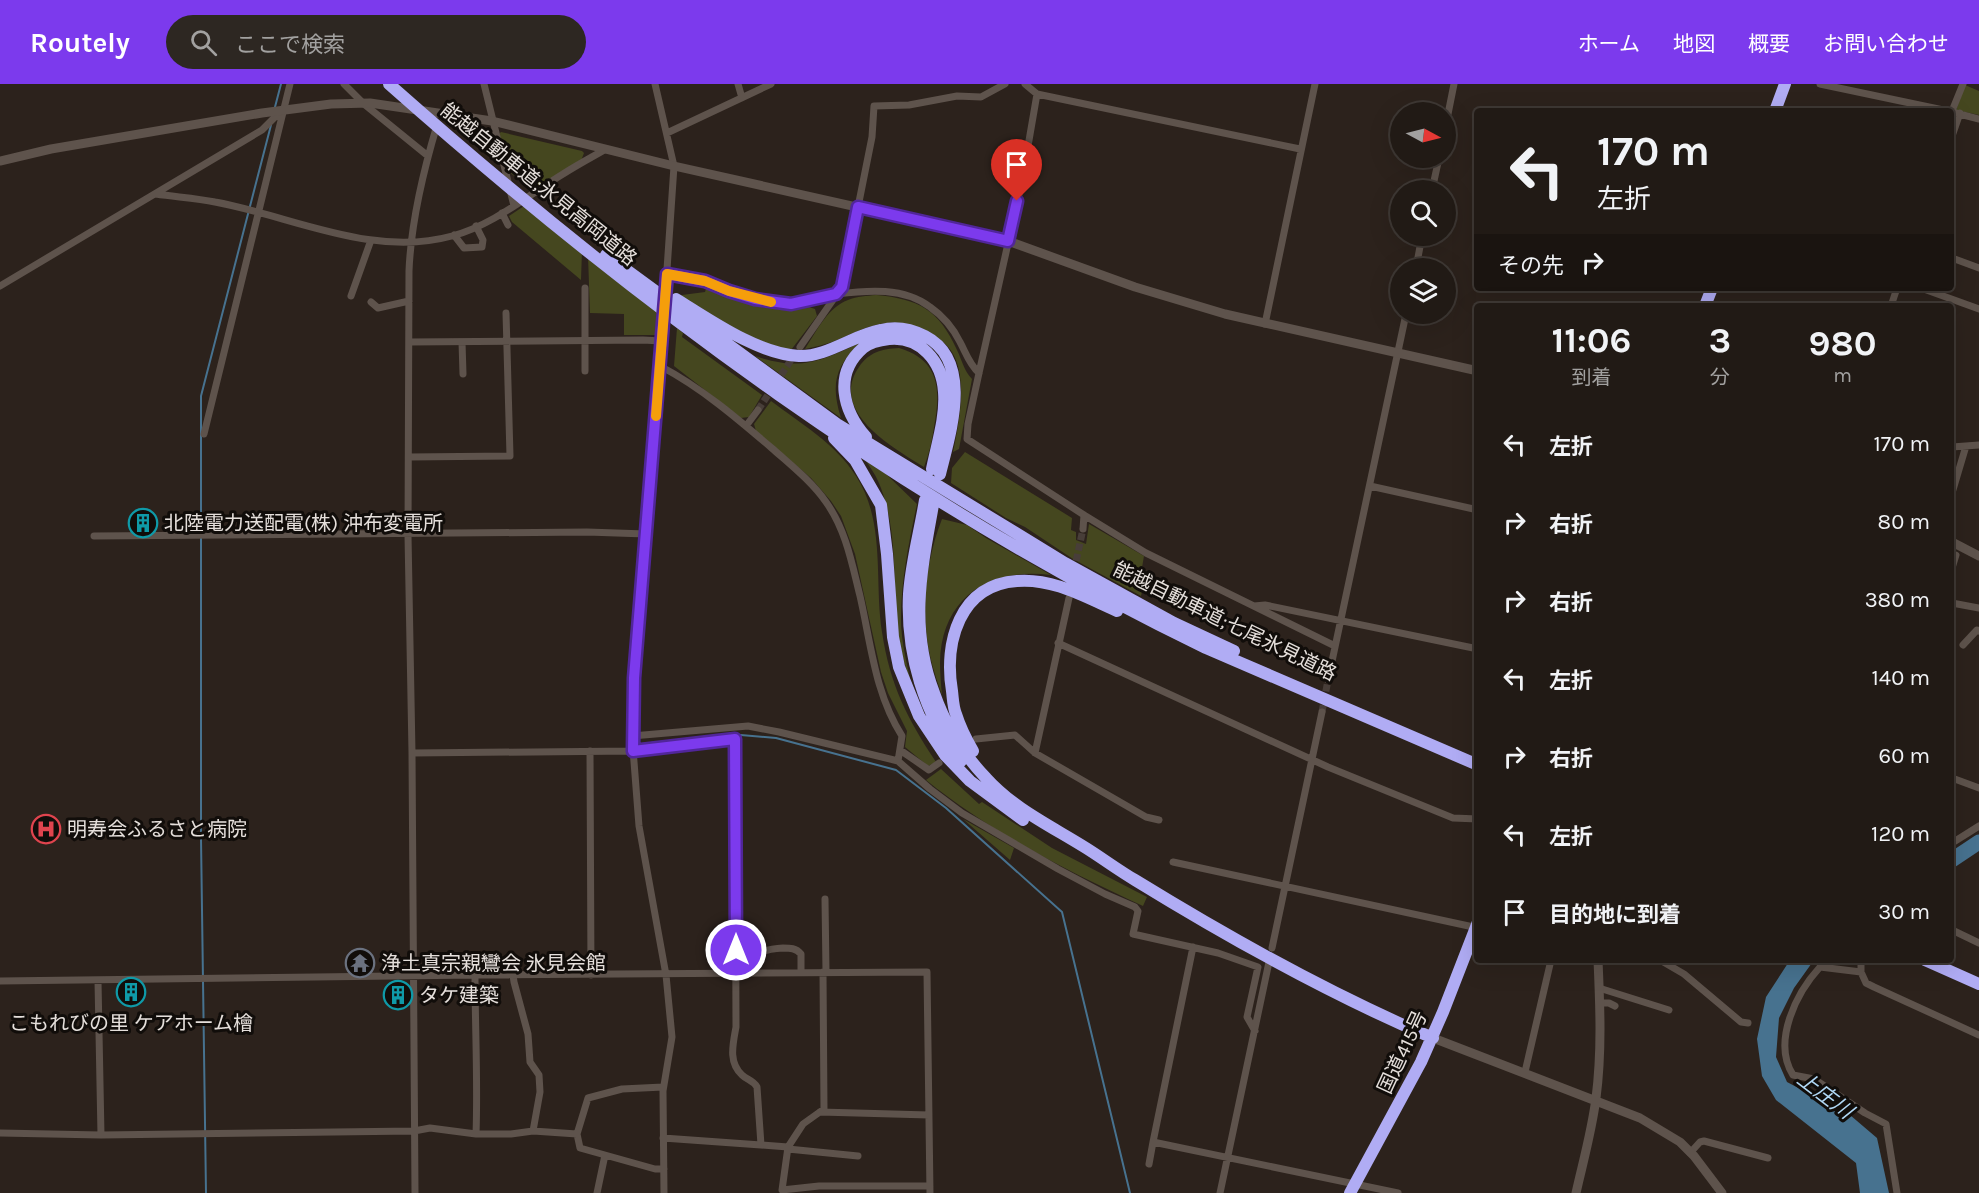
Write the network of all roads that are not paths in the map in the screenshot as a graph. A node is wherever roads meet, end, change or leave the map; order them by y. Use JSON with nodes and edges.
{"nodes":[{"id":1,"x":290,"y":84,"type":"edge"},
{"id":2,"x":344,"y":84,"type":"edge"},
{"id":3,"x":389,"y":84,"type":"edge"},
{"id":4,"x":399,"y":84,"type":"edge"},
{"id":5,"x":483,"y":84,"type":"edge"},
{"id":6,"x":655,"y":84,"type":"edge"},
{"id":7,"x":738,"y":84,"type":"edge"},
{"id":8,"x":771,"y":84,"type":"edge"},
{"id":9,"x":1005,"y":84,"type":"edge"},
{"id":10,"x":1025,"y":84,"type":"edge"},
{"id":11,"x":1315,"y":84,"type":"edge"},
{"id":12,"x":1454,"y":84,"type":"edge"},
{"id":13,"x":1785,"y":84,"type":"edge"},
{"id":14,"x":1820,"y":84,"type":"edge"},
{"id":15,"x":1963,"y":84,"type":"edge"},
{"id":16,"x":1037,"y":94,"type":"junction"},
{"id":17,"x":742,"y":98,"type":"junction"},
{"id":18,"x":1450,"y":102,"type":"edge"},
{"id":19,"x":364,"y":104,"type":"junction"},
{"id":20,"x":1776,"y":108,"type":"edge"},
{"id":21,"x":1930,"y":108,"type":"edge"},
{"id":22,"x":1954,"y":109,"type":"edge"},
{"id":23,"x":283,"y":110,"type":"junction"},
{"id":24,"x":1954,"y":112,"type":"edge"},
{"id":25,"x":441,"y":114,"type":"junction"},
{"id":26,"x":1979,"y":118,"type":"edge"},
{"id":27,"x":492,"y":121,"type":"junction"},
{"id":28,"x":667,"y":132,"type":"junction"},
{"id":29,"x":606,"y":149,"type":"junction"},
{"id":30,"x":1300,"y":149,"type":"junction"},
{"id":31,"x":428,"y":156,"type":"junction"},
{"id":32,"x":0,"y":161,"type":"edge"},
{"id":33,"x":674,"y":166,"type":"junction"},
{"id":34,"x":156,"y":194,"type":"junction"},
{"id":35,"x":514,"y":206,"type":"junction"},
{"id":36,"x":858,"y":207,"type":"junction"},
{"id":37,"x":258,"y":213,"type":"junction"},
{"id":38,"x":502,"y":213,"type":"junction"},
{"id":39,"x":508,"y":225,"type":"dead end"},
{"id":40,"x":477,"y":226,"type":"junction"},
{"id":41,"x":454,"y":235,"type":"junction"},
{"id":42,"x":371,"y":240,"type":"junction"},
{"id":43,"x":1008,"y":241,"type":"junction"},
{"id":44,"x":410,"y":243,"type":"junction"},
{"id":45,"x":1954,"y":259,"type":"edge"},
{"id":46,"x":1979,"y":267,"type":"edge"},
{"id":47,"x":667,"y":274,"type":"junction"},
{"id":48,"x":0,"y":285,"type":"edge"},
{"id":49,"x":585,"y":288,"type":"dead end"},
{"id":50,"x":1929,"y":291,"type":"edge"},
{"id":51,"x":836,"y":294,"type":"junction"},
{"id":52,"x":351,"y":296,"type":"dead end"},
{"id":53,"x":409,"y":301,"type":"junction"},
{"id":54,"x":371,"y":302,"type":"dead end"},
{"id":55,"x":1979,"y":309,"type":"edge"},
{"id":56,"x":681,"y":312,"type":"junction"},
{"id":57,"x":506,"y":313,"type":"dead end"},
{"id":58,"x":1265,"y":324,"type":"junction"},
{"id":59,"x":1404,"y":324,"type":"edge"},
{"id":60,"x":585,"y":341,"type":"junction"},
{"id":61,"x":661,"y":341,"type":"junction"},
{"id":62,"x":408,"y":342,"type":"junction"},
{"id":63,"x":462,"y":342,"type":"junction"},
{"id":64,"x":507,"y":342,"type":"junction"},
{"id":65,"x":800,"y":347,"type":"tunnel mouth"},
{"id":66,"x":1398,"y":352,"type":"junction"},
{"id":67,"x":660,"y":366,"type":"junction"},
{"id":68,"x":1474,"y":370,"type":"edge"},
{"id":69,"x":585,"y":371,"type":"dead end"},
{"id":70,"x":978,"y":373,"type":"junction"},
{"id":71,"x":463,"y":374,"type":"dead end"},
{"id":72,"x":795,"y":407,"type":"junction"},
{"id":73,"x":758,"y":410,"type":"tunnel mouth"},
{"id":74,"x":746,"y":426,"type":"junction"},
{"id":75,"x":204,"y":434,"type":"dead end"},
{"id":76,"x":1979,"y":445,"type":"edge"},
{"id":77,"x":1966,"y":446,"type":"junction"},
{"id":78,"x":1954,"y":447,"type":"edge"},
{"id":79,"x":882,"y":451,"type":"junction"},
{"id":80,"x":409,"y":457,"type":"junction"},
{"id":81,"x":1370,"y":486,"type":"junction"},
{"id":82,"x":1954,"y":486,"type":"edge"},
{"id":83,"x":933,"y":488,"type":"junction"},
{"id":84,"x":1474,"y":509,"type":"edge"},
{"id":85,"x":1084,"y":515,"type":"junction"},
{"id":86,"x":1083,"y":529,"type":"tunnel mouth"},
{"id":87,"x":646,"y":534,"type":"junction"},
{"id":88,"x":408,"y":535,"type":"junction"},
{"id":89,"x":94,"y":536,"type":"dead end"},
{"id":90,"x":1954,"y":543,"type":"edge"},
{"id":91,"x":1956,"y":555,"type":"dead end"},
{"id":92,"x":1979,"y":556,"type":"edge"},
{"id":93,"x":1954,"y":562,"type":"edge"},
{"id":94,"x":1069,"y":598,"type":"dead end"},
{"id":95,"x":1954,"y":603,"type":"edge"},
{"id":96,"x":1254,"y":606,"type":"junction"},
{"id":97,"x":1979,"y":608,"type":"edge"},
{"id":98,"x":1341,"y":620,"type":"junction"},
{"id":99,"x":1979,"y":631,"type":"edge"},
{"id":100,"x":1058,"y":643,"type":"junction"},
{"id":101,"x":1963,"y":645,"type":"dead end"},
{"id":102,"x":1335,"y":646,"type":"junction"},
{"id":103,"x":1206,"y":648,"type":"junction"},
{"id":104,"x":1474,"y":648,"type":"edge"},
{"id":105,"x":1328,"y":680,"type":"tunnel mouth"},
{"id":106,"x":1322,"y":712,"type":"tunnel mouth"},
{"id":107,"x":632,"y":736,"type":"junction"},
{"id":108,"x":976,"y":739,"type":"dead end"},
{"id":109,"x":900,"y":750,"type":"junction"},
{"id":110,"x":590,"y":751,"type":"junction"},
{"id":111,"x":633,"y":751,"type":"junction"},
{"id":112,"x":412,"y":753,"type":"junction"},
{"id":113,"x":1035,"y":753,"type":"junction"},
{"id":114,"x":1474,"y":756,"type":"edge"},
{"id":115,"x":1312,"y":758,"type":"junction"},
{"id":116,"x":898,"y":761,"type":"junction"},
{"id":117,"x":939,"y":763,"type":"dead end"},
{"id":118,"x":1474,"y":763,"type":"edge"},
{"id":119,"x":1954,"y":779,"type":"edge"},
{"id":120,"x":1979,"y":788,"type":"edge"},
{"id":121,"x":1007,"y":804,"type":"junction"},
{"id":122,"x":1159,"y":819,"type":"dead end"},
{"id":123,"x":1474,"y":819,"type":"edge"},
{"id":124,"x":1979,"y":826,"type":"edge"},
{"id":125,"x":1954,"y":842,"type":"edge"},
{"id":126,"x":1173,"y":862,"type":"dead end"},
{"id":127,"x":1284,"y":888,"type":"junction"},
{"id":128,"x":825,"y":898,"type":"dead end"},
{"id":129,"x":1474,"y":925,"type":"edge"},
{"id":130,"x":1954,"y":931,"type":"edge"},
{"id":131,"x":1474,"y":933,"type":"edge"},
{"id":132,"x":1979,"y":943,"type":"edge"},
{"id":133,"x":1193,"y":948,"type":"junction"},
{"id":134,"x":1272,"y":948,"type":"dead end"},
{"id":135,"x":1269,"y":962,"type":"dead end"},
{"id":136,"x":1550,"y":963,"type":"edge"},
{"id":137,"x":1598,"y":963,"type":"edge"},
{"id":138,"x":1665,"y":963,"type":"edge"},
{"id":139,"x":1826,"y":963,"type":"edge"},
{"id":140,"x":1861,"y":963,"type":"edge"},
{"id":141,"x":1933,"y":963,"type":"edge"},
{"id":142,"x":1949,"y":963,"type":"edge"},
{"id":143,"x":1820,"y":967,"type":"junction"},
{"id":144,"x":801,"y":972,"type":"junction"},
{"id":145,"x":825,"y":972,"type":"junction"},
{"id":146,"x":1861,"y":972,"type":"junction"},
{"id":147,"x":736,"y":973,"type":"junction"},
{"id":148,"x":413,"y":975,"type":"junction"},
{"id":149,"x":475,"y":975,"type":"junction"},
{"id":150,"x":513,"y":975,"type":"junction"},
{"id":151,"x":591,"y":975,"type":"junction"},
{"id":152,"x":666,"y":975,"type":"junction"},
{"id":153,"x":1979,"y":975,"type":"edge"},
{"id":154,"x":0,"y":981,"type":"edge"},
{"id":155,"x":98,"y":981,"type":"junction"},
{"id":156,"x":1979,"y":984,"type":"edge"},
{"id":157,"x":1599,"y":988,"type":"junction"},
{"id":158,"x":1600,"y":1003,"type":"junction"},
{"id":159,"x":1615,"y":1006,"type":"dead end"},
{"id":160,"x":1669,"y":1010,"type":"dead end"},
{"id":161,"x":1748,"y":1023,"type":"dead end"},
{"id":162,"x":1255,"y":1031,"type":"junction"},
{"id":163,"x":1979,"y":1035,"type":"edge"},
{"id":164,"x":1432,"y":1038,"type":"junction"},
{"id":165,"x":1525,"y":1072,"type":"junction"},
{"id":166,"x":663,"y":1087,"type":"junction"},
{"id":167,"x":1596,"y":1101,"type":"junction"},
{"id":168,"x":820,"y":1112,"type":"junction"},
{"id":169,"x":929,"y":1114,"type":"junction"},
{"id":170,"x":414,"y":1131,"type":"junction"},
{"id":171,"x":533,"y":1131,"type":"junction"},
{"id":172,"x":0,"y":1133,"type":"edge"},
{"id":173,"x":100,"y":1134,"type":"junction"},
{"id":174,"x":476,"y":1134,"type":"junction"},
{"id":175,"x":577,"y":1134,"type":"junction"},
{"id":176,"x":663,"y":1138,"type":"junction"},
{"id":177,"x":1153,"y":1142,"type":"junction"},
{"id":178,"x":761,"y":1145,"type":"junction"},
{"id":179,"x":788,"y":1148,"type":"junction"},
{"id":180,"x":1690,"y":1152,"type":"junction"},
{"id":181,"x":605,"y":1155,"type":"junction"},
{"id":182,"x":858,"y":1156,"type":"dead end"},
{"id":183,"x":1768,"y":1158,"type":"dead end"},
{"id":184,"x":1228,"y":1159,"type":"junction"},
{"id":185,"x":1149,"y":1164,"type":"dead end"},
{"id":186,"x":664,"y":1169,"type":"junction"},
{"id":187,"x":930,"y":1189,"type":"edge"},
{"id":188,"x":1352,"y":1189,"type":"edge"},
{"id":189,"x":415,"y":1193,"type":"edge"},
{"id":190,"x":597,"y":1193,"type":"edge"},
{"id":191,"x":664,"y":1193,"type":"edge"},
{"id":192,"x":1220,"y":1193,"type":"edge"},
{"id":193,"x":1398,"y":1193,"type":"edge"},
{"id":194,"x":1576,"y":1193,"type":"edge"},
{"id":195,"x":1722,"y":1193,"type":"edge"},
{"id":196,"x":1897,"y":1193,"type":"edge"}],
"edges":[{"from":1,"to":23,"type":"street"},
{"from":2,"to":19,"type":"street"},
{"from":3,"to":56,"type":"highway","name":"能越自動車道;氷見高岡道路"},
{"from":4,"to":56,"type":"highway","name":"能越自動車道;氷見高岡道路"},
{"from":5,"to":27,"type":"street"},
{"from":6,"to":28,"type":"street"},
{"from":7,"to":17,"type":"street"},
{"from":8,"to":17,"type":"street"},
{"from":9,"to":36,"type":"street"},
{"from":10,"to":16,"type":"street"},
{"from":11,"to":30,"type":"street"},
{"from":12,"to":18,"type":"street"},
{"from":13,"to":20,"type":"highway"},
{"from":14,"to":21,"type":"street"},
{"from":15,"to":22,"type":"street"},
{"from":16,"to":30,"type":"street"},
{"from":16,"to":43,"type":"street"},
{"from":17,"to":28,"type":"street"},
{"from":19,"to":23,"type":"street"},
{"from":19,"to":25,"type":"street"},
{"from":19,"to":31,"type":"street"},
{"from":23,"to":32,"type":"street"},
{"from":23,"to":34,"type":"street"},
{"from":23,"to":37,"type":"street"},
{"from":24,"to":26,"type":"street"},
{"from":25,"to":27,"type":"street"},
{"from":25,"to":31,"type":"street"},
{"from":27,"to":29,"type":"street"},
{"from":27,"to":35,"type":"street"},
{"from":28,"to":33,"type":"street"},
{"from":29,"to":33,"type":"street"},
{"from":29,"to":35,"type":"street"},
{"from":30,"to":58,"type":"street"},
{"from":31,"to":44,"type":"street"},
{"from":33,"to":36,"type":"street"},
{"from":33,"to":47,"type":"street"},
{"from":34,"to":37,"type":"street"},
{"from":34,"to":48,"type":"street"},
{"from":35,"to":38,"type":"street"},
{"from":36,"to":43,"type":"street"},
{"from":36,"to":51,"type":"street"},
{"from":37,"to":42,"type":"street"},
{"from":37,"to":75,"type":"street"},
{"from":38,"to":39,"type":"street"},
{"from":38,"to":40,"type":"street"},
{"from":40,"to":41,"type":"street"},
{"from":40,"to":41,"type":"street"},
{"from":41,"to":44,"type":"street"},
{"from":42,"to":44,"type":"street"},
{"from":42,"to":52,"type":"street"},
{"from":43,"to":58,"type":"street"},
{"from":43,"to":70,"type":"street"},
{"from":44,"to":53,"type":"street"},
{"from":45,"to":46,"type":"street"},
{"from":47,"to":51,"type":"street"},
{"from":47,"to":61,"type":"street"},
{"from":49,"to":60,"type":"street"},
{"from":50,"to":55,"type":"street"},
{"from":51,"to":65,"type":"street"},
{"from":51,"to":70,"type":"street"},
{"from":53,"to":54,"type":"street"},
{"from":53,"to":62,"type":"street"},
{"from":56,"to":72,"type":"highway","name":"能越自動車道;氷見高岡道路"},
{"from":56,"to":79,"type":"highway","name":"能越自動車道;氷見高岡道路"},
{"from":56,"to":83,"type":"highway"},
{"from":57,"to":64,"type":"street"},
{"from":58,"to":66,"type":"street"},
{"from":59,"to":66,"type":"street"},
{"from":60,"to":61,"type":"street"},
{"from":60,"to":64,"type":"street"},
{"from":60,"to":69,"type":"street"},
{"from":61,"to":67,"type":"street"},
{"from":62,"to":63,"type":"street"},
{"from":62,"to":80,"type":"street"},
{"from":63,"to":64,"type":"street"},
{"from":63,"to":71,"type":"street"},
{"from":64,"to":80,"type":"street"},
{"from":66,"to":68,"type":"street"},
{"from":66,"to":81,"type":"street"},
{"from":67,"to":74,"type":"street"},
{"from":67,"to":87,"type":"street"},
{"from":70,"to":85,"type":"street"},
{"from":72,"to":83,"type":"highway","name":"能越自動車道;氷見高岡道路"},
{"from":72,"to":121,"type":"highway"},
{"from":73,"to":74,"type":"street"},
{"from":74,"to":109,"type":"street"},
{"from":76,"to":77,"type":"street"},
{"from":77,"to":78,"type":"street"},
{"from":77,"to":82,"type":"street"},
{"from":79,"to":83,"type":"highway","name":"能越自動車道;氷見高岡道路"},
{"from":79,"to":83,"type":"highway"},
{"from":80,"to":88,"type":"street"},
{"from":81,"to":84,"type":"street"},
{"from":81,"to":98,"type":"street"},
{"from":83,"to":103,"type":"highway","name":"能越自動車道;七尾氷見道路"},
{"from":83,"to":114,"type":"highway","name":"能越自動車道;七尾氷見道路"},
{"from":83,"to":121,"type":"highway"},
{"from":85,"to":86,"type":"street"},
{"from":85,"to":96,"type":"street"},
{"from":87,"to":88,"type":"street"},
{"from":87,"to":107,"type":"street"},
{"from":88,"to":89,"type":"street"},
{"from":88,"to":112,"type":"street"},
{"from":90,"to":92,"type":"street"},
{"from":91,"to":93,"type":"street"},
{"from":94,"to":100,"type":"street"},
{"from":95,"to":97,"type":"street"},
{"from":96,"to":98,"type":"street"},
{"from":96,"to":102,"type":"street"},
{"from":98,"to":102,"type":"street"},
{"from":98,"to":104,"type":"street"},
{"from":99,"to":101,"type":"street"},
{"from":100,"to":113,"type":"street"},
{"from":100,"to":115,"type":"street"},
{"from":102,"to":105,"type":"street"},
{"from":103,"to":118,"type":"highway","name":"能越自動車道;七尾氷見道路"},
{"from":103,"to":121,"type":"highway"},
{"from":106,"to":115,"type":"street"},
{"from":107,"to":111,"type":"street"},
{"from":107,"to":116,"type":"street"},
{"from":108,"to":113,"type":"street"},
{"from":109,"to":116,"type":"street"},
{"from":109,"to":117,"type":"street"},
{"from":110,"to":111,"type":"street"},
{"from":110,"to":112,"type":"street"},
{"from":110,"to":151,"type":"street"},
{"from":111,"to":147,"type":"street"},
{"from":111,"to":152,"type":"street"},
{"from":112,"to":148,"type":"street"},
{"from":113,"to":122,"type":"street"},
{"from":115,"to":123,"type":"street"},
{"from":115,"to":127,"type":"street"},
{"from":116,"to":133,"type":"street"},
{"from":119,"to":120,"type":"street"},
{"from":121,"to":164,"type":"highway"},
{"from":124,"to":125,"type":"street"},
{"from":126,"to":127,"type":"street"},
{"from":127,"to":129,"type":"street"},
{"from":127,"to":134,"type":"street"},
{"from":128,"to":145,"type":"street"},
{"from":130,"to":132,"type":"street"},
{"from":131,"to":164,"type":"highway","name":"国道415号"},
{"from":133,"to":162,"type":"street"},
{"from":133,"to":177,"type":"street"},
{"from":135,"to":162,"type":"street"},
{"from":136,"to":165,"type":"street"},
{"from":137,"to":157,"type":"street"},
{"from":138,"to":161,"type":"street"},
{"from":139,"to":143,"type":"street"},
{"from":140,"to":146,"type":"street"},
{"from":141,"to":156,"type":"highway"},
{"from":142,"to":153,"type":"highway"},
{"from":143,"to":146,"type":"street"},
{"from":143,"to":196,"type":"street"},
{"from":144,"to":145,"type":"street"},
{"from":144,"to":147,"type":"street"},
{"from":144,"to":147,"type":"street"},
{"from":145,"to":168,"type":"street"},
{"from":145,"to":169,"type":"street"},
{"from":146,"to":163,"type":"street"},
{"from":147,"to":152,"type":"street"},
{"from":147,"to":178,"type":"street"},
{"from":148,"to":149,"type":"street"},
{"from":148,"to":155,"type":"street"},
{"from":148,"to":170,"type":"street"},
{"from":149,"to":150,"type":"street"},
{"from":149,"to":174,"type":"street"},
{"from":150,"to":151,"type":"street"},
{"from":150,"to":171,"type":"street"},
{"from":151,"to":152,"type":"street"},
{"from":152,"to":166,"type":"street"},
{"from":154,"to":155,"type":"street"},
{"from":155,"to":173,"type":"street"},
{"from":157,"to":158,"type":"street"},
{"from":157,"to":160,"type":"street"},
{"from":158,"to":159,"type":"street"},
{"from":158,"to":167,"type":"street"},
{"from":162,"to":184,"type":"street"},
{"from":164,"to":165,"type":"street"},
{"from":164,"to":188,"type":"highway","name":"国道415号"},
{"from":165,"to":167,"type":"street"},
{"from":166,"to":175,"type":"street"},
{"from":166,"to":176,"type":"street"},
{"from":167,"to":180,"type":"street"},
{"from":167,"to":194,"type":"street"},
{"from":168,"to":169,"type":"street"},
{"from":168,"to":179,"type":"street"},
{"from":169,"to":187,"type":"street"},
{"from":170,"to":173,"type":"street"},
{"from":170,"to":174,"type":"street"},
{"from":170,"to":189,"type":"street"},
{"from":171,"to":174,"type":"street"},
{"from":171,"to":175,"type":"street"},
{"from":172,"to":173,"type":"street"},
{"from":175,"to":181,"type":"street"},
{"from":176,"to":178,"type":"street"},
{"from":176,"to":186,"type":"street"},
{"from":177,"to":184,"type":"street"},
{"from":177,"to":185,"type":"street"},
{"from":178,"to":179,"type":"street"},
{"from":179,"to":182,"type":"street"},
{"from":179,"to":187,"type":"street"},
{"from":180,"to":183,"type":"street"},
{"from":180,"to":195,"type":"street"},
{"from":181,"to":186,"type":"street"},
{"from":181,"to":190,"type":"street"},
{"from":184,"to":188,"type":"street"},
{"from":184,"to":192,"type":"street"},
{"from":186,"to":191,"type":"street"},
{"from":188,"to":193,"type":"street"}]}
